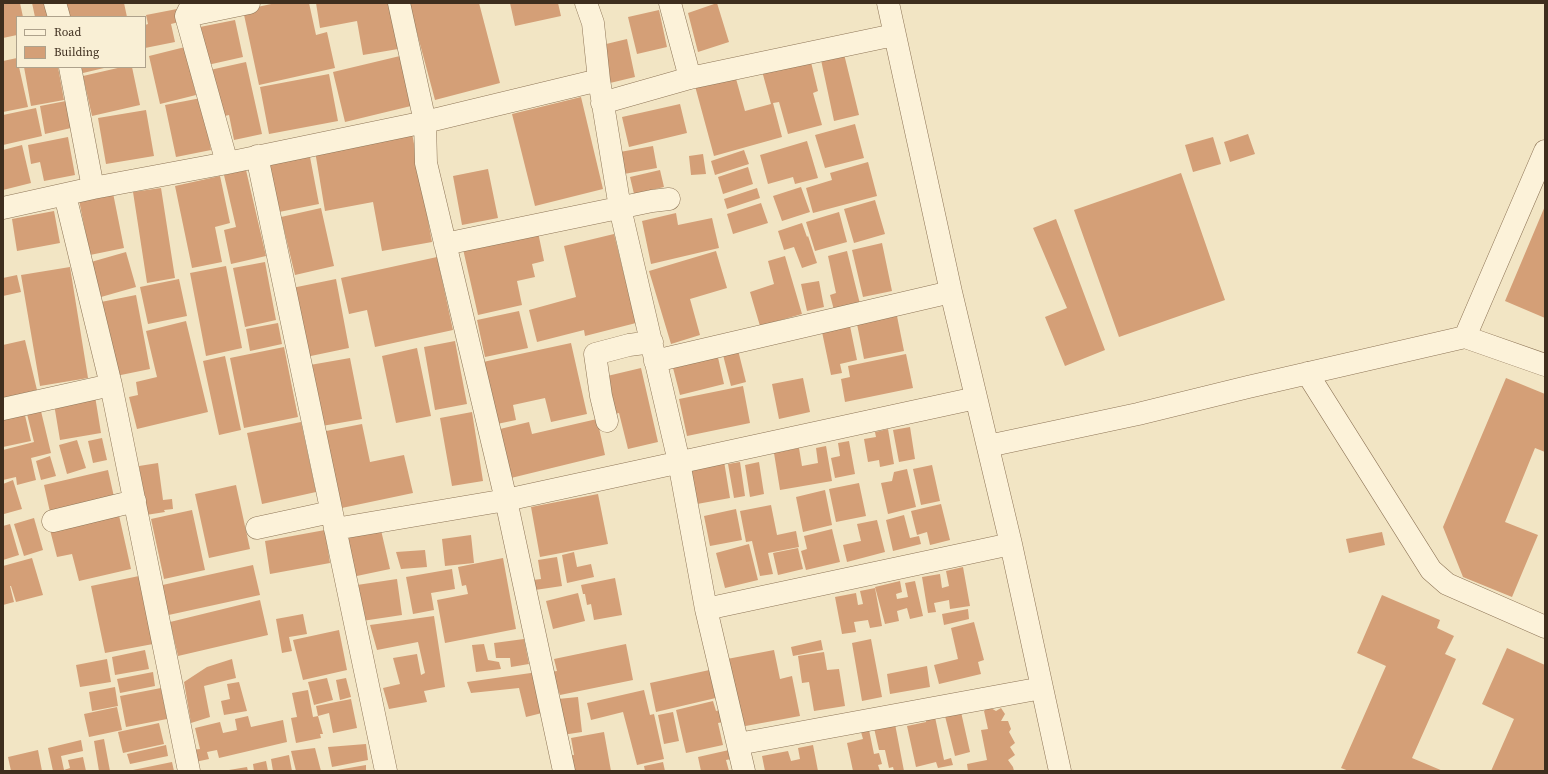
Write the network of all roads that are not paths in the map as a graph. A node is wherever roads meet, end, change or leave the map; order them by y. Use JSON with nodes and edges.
{"nodes":[{"id":1,"x":55,"y":3,"type":"edge"},
{"id":2,"x":250,"y":3,"type":"edge"},
{"id":3,"x":400,"y":3,"type":"edge"},
{"id":4,"x":586,"y":3,"type":"edge"},
{"id":5,"x":670,"y":3,"type":"edge"},
{"id":6,"x":888,"y":3,"type":"edge"},
{"id":7,"x":188,"y":10,"type":"edge"},
{"id":8,"x":59,"y":16,"type":"edge"},
{"id":9,"x":894,"y":35,"type":"junction"},
{"id":10,"x":70,"y":68,"type":"edge"},
{"id":11,"x":690,"y":78,"type":"junction"},
{"id":12,"x":599,"y":80,"type":"junction"},
{"id":13,"x":602,"y":103,"type":"junction"},
{"id":14,"x":425,"y":122,"type":"junction"},
{"id":15,"x":1545,"y":151,"type":"edge"},
{"id":16,"x":256,"y":156,"type":"junction"},
{"id":17,"x":227,"y":163,"type":"junction"},
{"id":18,"x":93,"y":188,"type":"junction"},
{"id":19,"x":65,"y":195,"type":"junction"},
{"id":20,"x":669,"y":199,"type":"dead end"},
{"id":21,"x":3,"y":208,"type":"edge"},
{"id":22,"x":620,"y":208,"type":"junction"},
{"id":23,"x":445,"y":244,"type":"junction"},
{"id":24,"x":951,"y":292,"type":"junction"},
{"id":25,"x":1465,"y":337,"type":"junction"},
{"id":26,"x":653,"y":352,"type":"junction"},
{"id":27,"x":1545,"y":366,"type":"edge"},
{"id":28,"x":1307,"y":373,"type":"junction"},
{"id":29,"x":111,"y":385,"type":"junction"},
{"id":30,"x":976,"y":398,"type":"junction"},
{"id":31,"x":3,"y":409,"type":"edge"},
{"id":32,"x":607,"y":421,"type":"dead end"},
{"id":33,"x":988,"y":446,"type":"junction"},
{"id":34,"x":679,"y":462,"type":"junction"},
{"id":35,"x":506,"y":500,"type":"junction"},
{"id":36,"x":135,"y":501,"type":"junction"},
{"id":37,"x":333,"y":520,"type":"junction"},
{"id":38,"x":53,"y":521,"type":"dead end"},
{"id":39,"x":257,"y":528,"type":"dead end"},
{"id":40,"x":1012,"y":544,"type":"junction"},
{"id":41,"x":706,"y":609,"type":"junction"},
{"id":42,"x":1545,"y":627,"type":"edge"},
{"id":43,"x":1042,"y":688,"type":"junction"},
{"id":44,"x":738,"y":744,"type":"junction"},
{"id":45,"x":189,"y":771,"type":"edge"},
{"id":46,"x":386,"y":771,"type":"edge"},
{"id":47,"x":564,"y":771,"type":"edge"},
{"id":48,"x":744,"y":771,"type":"edge"},
{"id":49,"x":1060,"y":771,"type":"edge"}],
"edges":[{"from":1,"to":8,"type":"street"},
{"from":2,"to":7,"type":"street"},
{"from":3,"to":14,"type":"street"},
{"from":4,"to":12,"type":"street"},
{"from":5,"to":11,"type":"street"},
{"from":6,"to":9,"type":"street"},
{"from":7,"to":17,"type":"street"},
{"from":9,"to":11,"type":"street"},
{"from":9,"to":24,"type":"street"},
{"from":10,"to":18,"type":"street"},
{"from":11,"to":13,"type":"street"},
{"from":12,"to":13,"type":"street"},
{"from":12,"to":14,"type":"street"},
{"from":13,"to":22,"type":"street"},
{"from":14,"to":16,"type":"street"},
{"from":14,"to":23,"type":"street"},
{"from":15,"to":25,"type":"street"},
{"from":16,"to":17,"type":"street"},
{"from":16,"to":37,"type":"street"},
{"from":17,"to":18,"type":"street"},
{"from":18,"to":19,"type":"street"},
{"from":19,"to":21,"type":"street"},
{"from":19,"to":29,"type":"street"},
{"from":20,"to":22,"type":"street"},
{"from":22,"to":23,"type":"street"},
{"from":22,"to":26,"type":"street"},
{"from":23,"to":35,"type":"street"},
{"from":24,"to":26,"type":"street"},
{"from":24,"to":30,"type":"street"},
{"from":25,"to":27,"type":"street"},
{"from":25,"to":28,"type":"street"},
{"from":26,"to":32,"type":"street"},
{"from":26,"to":34,"type":"street"},
{"from":28,"to":33,"type":"street"},
{"from":28,"to":42,"type":"street"},
{"from":29,"to":31,"type":"street"},
{"from":29,"to":36,"type":"street"},
{"from":30,"to":33,"type":"street"},
{"from":30,"to":34,"type":"street"},
{"from":33,"to":40,"type":"street"},
{"from":34,"to":35,"type":"street"},
{"from":34,"to":41,"type":"street"},
{"from":35,"to":37,"type":"street"},
{"from":35,"to":47,"type":"street"},
{"from":36,"to":38,"type":"street"},
{"from":36,"to":45,"type":"street"},
{"from":37,"to":39,"type":"street"},
{"from":37,"to":46,"type":"street"},
{"from":40,"to":41,"type":"street"},
{"from":40,"to":43,"type":"street"},
{"from":41,"to":44,"type":"street"},
{"from":43,"to":44,"type":"street"},
{"from":43,"to":49,"type":"street"},
{"from":44,"to":48,"type":"street"}]}
